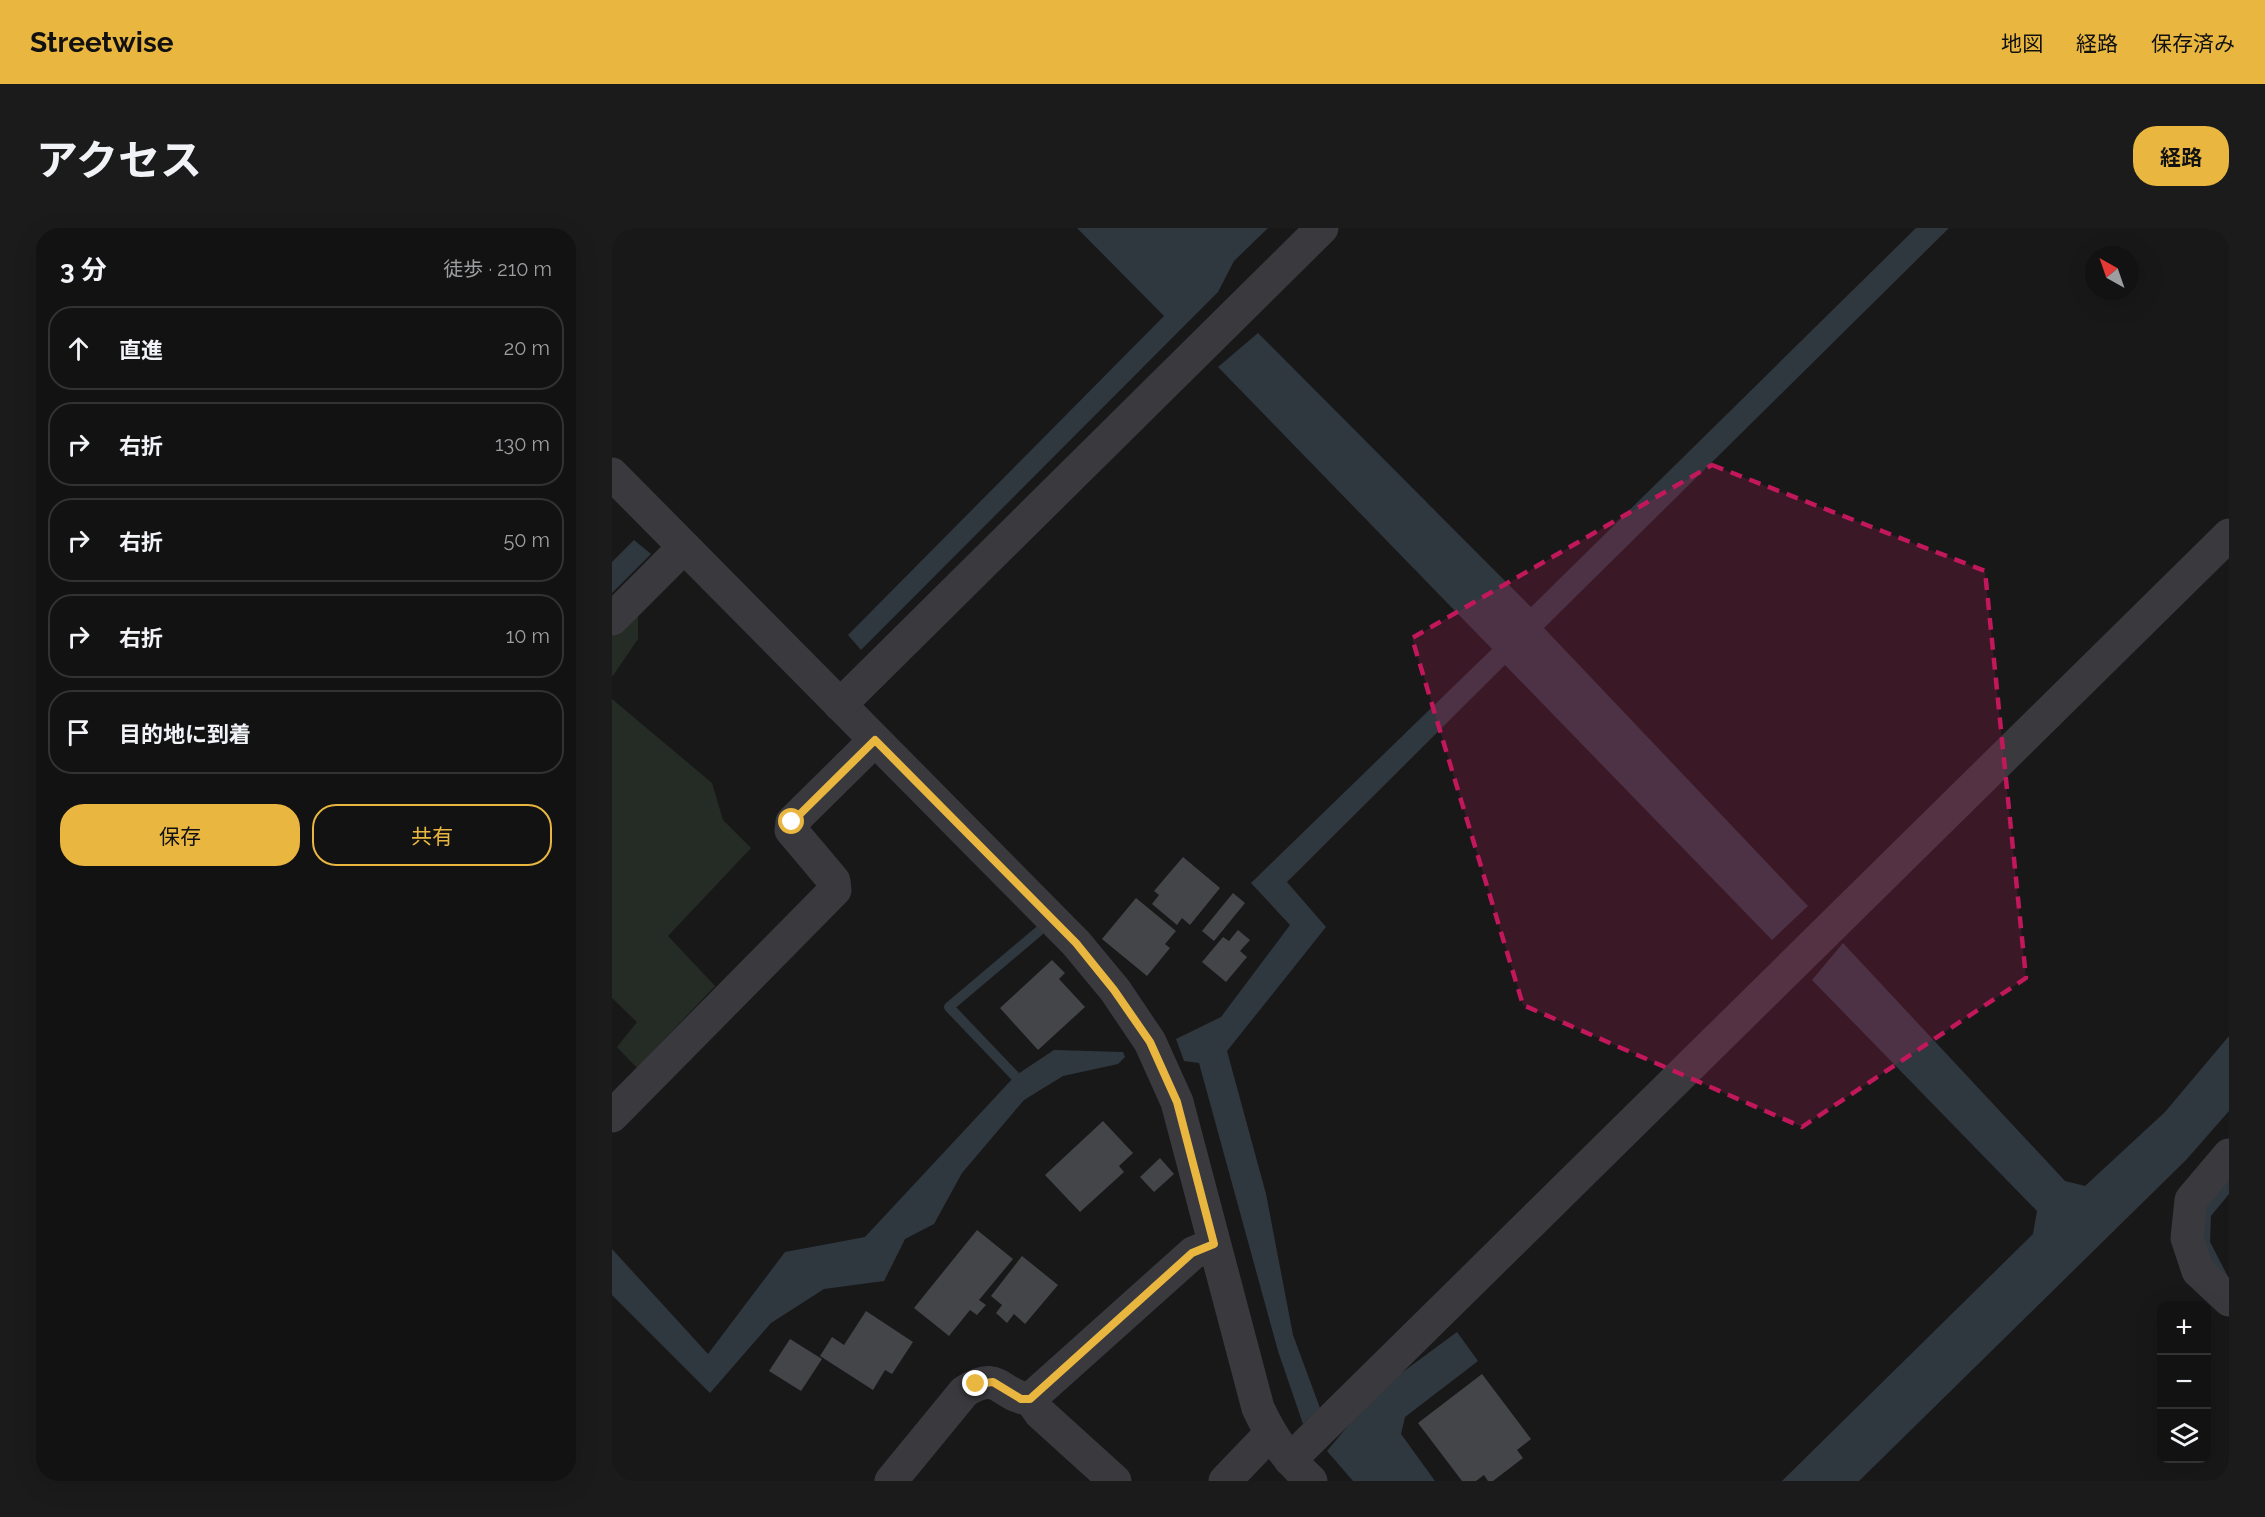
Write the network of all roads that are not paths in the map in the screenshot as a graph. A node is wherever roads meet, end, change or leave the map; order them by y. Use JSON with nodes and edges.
{"nodes":[{"id":1,"x":1322,"y":228,"type":"edge"},
{"id":2,"x":612,"y":474,"type":"edge"},
{"id":3,"x":2229,"y":535,"type":"edge"},
{"id":4,"x":684,"y":547,"type":"junction"},
{"id":5,"x":612,"y":619,"type":"edge"},
{"id":6,"x":840,"y":705,"type":"junction"},
{"id":7,"x":875,"y":740,"type":"junction"},
{"id":8,"x":612,"y":1116,"type":"edge"},
{"id":9,"x":2229,"y":1155,"type":"edge"},
{"id":10,"x":1214,"y":1244,"type":"junction"},
{"id":11,"x":2229,"y":1300,"type":"edge"},
{"id":12,"x":1030,"y":1399,"type":"junction"},
{"id":13,"x":1270,"y":1434,"type":"junction"},
{"id":14,"x":1300,"y":1470,"type":"edge"},
{"id":15,"x":891,"y":1481,"type":"edge"},
{"id":16,"x":1115,"y":1481,"type":"edge"},
{"id":17,"x":1225,"y":1481,"type":"edge"}],
"edges":[{"from":1,"to":6,"type":"street"},
{"from":2,"to":4,"type":"street"},
{"from":3,"to":14,"type":"street"},
{"from":4,"to":5,"type":"street"},
{"from":4,"to":6,"type":"street"},
{"from":6,"to":7,"type":"street"},
{"from":7,"to":8,"type":"street"},
{"from":7,"to":10,"type":"street"},
{"from":9,"to":11,"type":"street"},
{"from":10,"to":12,"type":"street"},
{"from":10,"to":13,"type":"street"},
{"from":12,"to":15,"type":"street"},
{"from":12,"to":16,"type":"street"},
{"from":13,"to":14,"type":"street"},
{"from":13,"to":17,"type":"street"}]}
